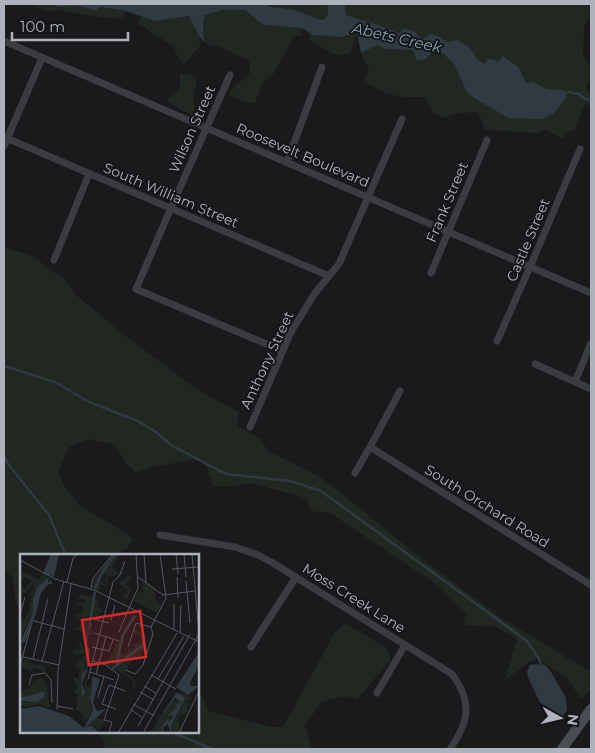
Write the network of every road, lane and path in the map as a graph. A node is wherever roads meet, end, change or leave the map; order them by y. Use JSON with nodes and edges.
{"nodes":[{"id":1,"x":4,"y":41,"type":"edge"},
{"id":2,"x":42,"y":58,"type":"junction"},
{"id":3,"x":322,"y":67,"type":"dead end"},
{"id":4,"x":230,"y":75,"type":"dead end"},
{"id":5,"x":402,"y":118,"type":"dead end"},
{"id":6,"x":207,"y":127,"type":"junction"},
{"id":7,"x":6,"y":138,"type":"edge"},
{"id":8,"x":487,"y":140,"type":"dead end"},
{"id":9,"x":4,"y":146,"type":"edge"},
{"id":10,"x":580,"y":149,"type":"dead end"},
{"id":11,"x":287,"y":162,"type":"junction"},
{"id":12,"x":90,"y":174,"type":"junction"},
{"id":13,"x":368,"y":197,"type":"junction"},
{"id":14,"x":170,"y":208,"type":"junction"},
{"id":15,"x":448,"y":231,"type":"junction"},
{"id":16,"x":54,"y":260,"type":"dead end"},
{"id":17,"x":530,"y":267,"type":"junction"},
{"id":18,"x":431,"y":273,"type":"dead end"},
{"id":19,"x":329,"y":276,"type":"junction"},
{"id":20,"x":591,"y":293,"type":"edge"},
{"id":21,"x":497,"y":341,"type":"dead end"},
{"id":22,"x":591,"y":343,"type":"edge"},
{"id":23,"x":283,"y":351,"type":"junction"},
{"id":24,"x":535,"y":364,"type":"dead end"},
{"id":25,"x":574,"y":382,"type":"junction"},
{"id":26,"x":591,"y":389,"type":"edge"},
{"id":27,"x":400,"y":391,"type":"dead end"},
{"id":28,"x":250,"y":427,"type":"dead end"},
{"id":29,"x":370,"y":447,"type":"junction"},
{"id":30,"x":354,"y":473,"type":"dead end"},
{"id":31,"x":160,"y":535,"type":"dead end"},
{"id":32,"x":296,"y":577,"type":"junction"},
{"id":33,"x":591,"y":585,"type":"edge"},
{"id":34,"x":405,"y":645,"type":"junction"},
{"id":35,"x":251,"y":646,"type":"dead end"},
{"id":36,"x":377,"y":693,"type":"dead end"},
{"id":37,"x":591,"y":709,"type":"edge"},
{"id":38,"x":450,"y":749,"type":"edge"},
{"id":39,"x":562,"y":749,"type":"edge"}],
"edges":[{"from":1,"to":2,"type":"street","name":"Roosevelt Boulevard"},
{"from":2,"to":6,"type":"street","name":"Roosevelt Boulevard"},
{"from":2,"to":7,"type":"street"},
{"from":3,"to":11,"type":"street"},
{"from":4,"to":6,"type":"street","name":"Wilson Street"},
{"from":5,"to":13,"type":"street","name":"Anthony Street"},
{"from":6,"to":11,"type":"street","name":"Roosevelt Boulevard"},
{"from":6,"to":14,"type":"street","name":"Wilson Street"},
{"from":7,"to":9,"type":"street"},
{"from":7,"to":12,"type":"street","name":"South William Street"},
{"from":8,"to":15,"type":"street","name":"Frank Street"},
{"from":10,"to":17,"type":"street","name":"Castle Street"},
{"from":11,"to":13,"type":"street","name":"Roosevelt Boulevard"},
{"from":12,"to":14,"type":"street","name":"South William Street"},
{"from":12,"to":16,"type":"street"},
{"from":13,"to":15,"type":"street","name":"Roosevelt Boulevard"},
{"from":13,"to":19,"type":"street","name":"Anthony Street"},
{"from":14,"to":19,"type":"street","name":"South William Street"},
{"from":14,"to":23,"type":"street","name":"Wilson Street"},
{"from":15,"to":17,"type":"street","name":"Roosevelt Boulevard"},
{"from":15,"to":18,"type":"street","name":"Frank Street"},
{"from":17,"to":20,"type":"street","name":"Roosevelt Boulevard"},
{"from":17,"to":21,"type":"street","name":"Castle Street"},
{"from":19,"to":23,"type":"street","name":"Anthony Street"},
{"from":22,"to":25,"type":"street"},
{"from":23,"to":28,"type":"street","name":"Anthony Street"},
{"from":24,"to":25,"type":"street"},
{"from":25,"to":26,"type":"street"},
{"from":27,"to":29,"type":"street"},
{"from":29,"to":30,"type":"street"},
{"from":29,"to":33,"type":"street","name":"South Orchard Road"},
{"from":31,"to":32,"type":"street","name":"Moss Creek Lane"},
{"from":32,"to":34,"type":"street","name":"Moss Creek Lane"},
{"from":32,"to":35,"type":"street"},
{"from":34,"to":36,"type":"street"},
{"from":34,"to":38,"type":"street","name":"Moss Creek Lane"},
{"from":37,"to":39,"type":"main road"}]}
